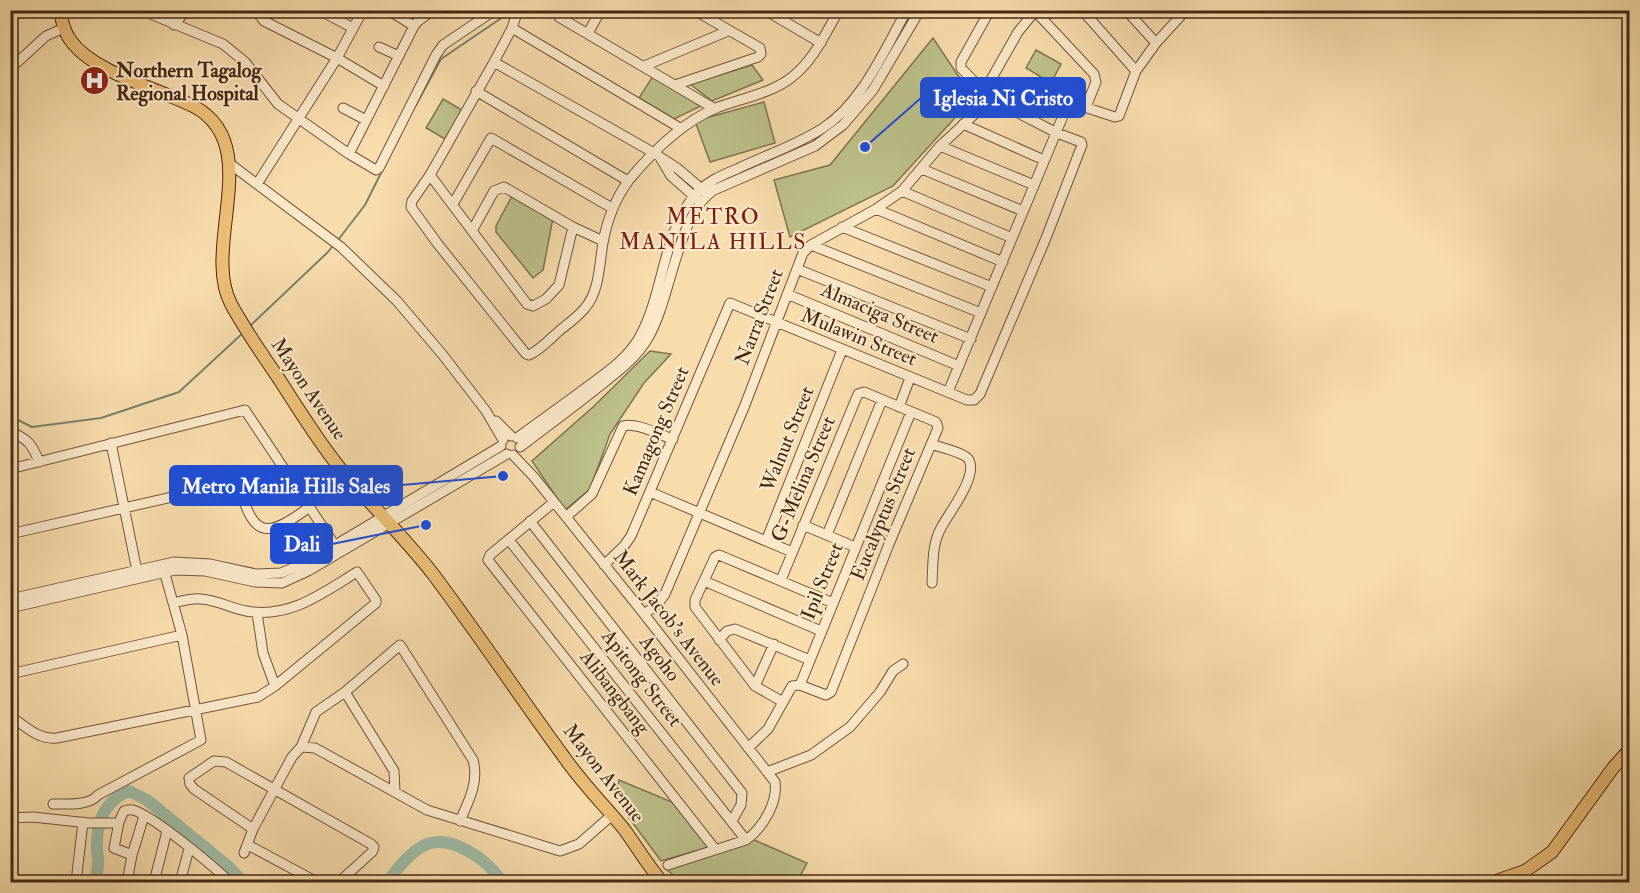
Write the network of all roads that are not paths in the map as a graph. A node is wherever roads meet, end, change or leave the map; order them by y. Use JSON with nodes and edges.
{"nodes":[{"id":1,"x":60,"y":10,"type":"edge"},
{"id":2,"x":141,"y":10,"type":"edge"},
{"id":3,"x":186,"y":10,"type":"edge"},
{"id":4,"x":255,"y":10,"type":"edge"},
{"id":5,"x":319,"y":10,"type":"edge"},
{"id":6,"x":363,"y":10,"type":"edge"},
{"id":7,"x":388,"y":10,"type":"edge"},
{"id":8,"x":433,"y":10,"type":"edge"},
{"id":9,"x":495,"y":10,"type":"edge"},
{"id":10,"x":563,"y":10,"type":"edge"},
{"id":11,"x":601,"y":10,"type":"edge"},
{"id":12,"x":694,"y":10,"type":"edge"},
{"id":13,"x":765,"y":10,"type":"edge"},
{"id":14,"x":907,"y":10,"type":"edge"},
{"id":15,"x":920,"y":10,"type":"edge"},
{"id":16,"x":990,"y":10,"type":"edge"},
{"id":17,"x":1083,"y":10,"type":"edge"},
{"id":18,"x":1126,"y":10,"type":"edge"},
{"id":19,"x":836,"y":11,"type":"edge"},
{"id":20,"x":1036,"y":11,"type":"edge"},
{"id":21,"x":514,"y":12,"type":"edge"},
{"id":22,"x":1179,"y":13,"type":"edge"},
{"id":23,"x":174,"y":25,"type":"junction"},
{"id":24,"x":414,"y":26,"type":"junction"},
{"id":25,"x":512,"y":27,"type":"junction"},
{"id":26,"x":64,"y":28,"type":"junction"},
{"id":27,"x":353,"y":28,"type":"junction"},
{"id":28,"x":728,"y":31,"type":"junction"},
{"id":29,"x":588,"y":33,"type":"junction"},
{"id":30,"x":821,"y":43,"type":"junction"},
{"id":31,"x":1156,"y":43,"type":"junction"},
{"id":32,"x":380,"y":47,"type":"dead end"},
{"id":33,"x":399,"y":56,"type":"junction"},
{"id":34,"x":337,"y":58,"type":"junction"},
{"id":35,"x":494,"y":62,"type":"junction"},
{"id":36,"x":644,"y":66,"type":"junction"},
{"id":37,"x":11,"y":68,"type":"edge"},
{"id":38,"x":1136,"y":71,"type":"junction"},
{"id":39,"x":675,"y":85,"type":"junction"},
{"id":40,"x":384,"y":86,"type":"junction"},
{"id":41,"x":476,"y":92,"type":"junction"},
{"id":42,"x":984,"y":92,"type":"junction"},
{"id":43,"x":991,"y":99,"type":"junction"},
{"id":44,"x":1086,"y":107,"type":"junction"},
{"id":45,"x":343,"y":108,"type":"dead end"},
{"id":46,"x":715,"y":109,"type":"junction"},
{"id":47,"x":299,"y":118,"type":"junction"},
{"id":48,"x":366,"y":120,"type":"junction"},
{"id":49,"x":963,"y":124,"type":"junction"},
{"id":50,"x":680,"y":128,"type":"junction"},
{"id":51,"x":1057,"y":133,"type":"junction"},
{"id":52,"x":940,"y":146,"type":"junction"},
{"id":53,"x":349,"y":154,"type":"junction"},
{"id":54,"x":657,"y":156,"type":"junction"},
{"id":55,"x":1044,"y":160,"type":"junction"},
{"id":56,"x":229,"y":163,"type":"junction"},
{"id":57,"x":922,"y":168,"type":"junction"},
{"id":58,"x":430,"y":175,"type":"junction"},
{"id":59,"x":628,"y":181,"type":"junction"},
{"id":60,"x":257,"y":184,"type":"junction"},
{"id":61,"x":1034,"y":185,"type":"junction"},
{"id":62,"x":902,"y":191,"type":"junction"},
{"id":63,"x":704,"y":192,"type":"junction"},
{"id":64,"x":697,"y":199,"type":"junction"},
{"id":65,"x":453,"y":204,"type":"junction"},
{"id":66,"x":612,"y":208,"type":"junction"},
{"id":67,"x":876,"y":209,"type":"junction"},
{"id":68,"x":1023,"y":211,"type":"junction"},
{"id":69,"x":573,"y":227,"type":"junction"},
{"id":70,"x":842,"y":227,"type":"junction"},
{"id":71,"x":472,"y":231,"type":"junction"},
{"id":72,"x":1012,"y":238,"type":"junction"},
{"id":73,"x":603,"y":241,"type":"junction"},
{"id":74,"x":811,"y":245,"type":"junction"},
{"id":75,"x":1003,"y":262,"type":"junction"},
{"id":76,"x":797,"y":269,"type":"junction"},
{"id":77,"x":992,"y":287,"type":"junction"},
{"id":78,"x":787,"y":294,"type":"junction"},
{"id":79,"x":730,"y":303,"type":"joint"},
{"id":80,"x":981,"y":313,"type":"junction"},
{"id":81,"x":777,"y":323,"type":"junction"},
{"id":82,"x":971,"y":339,"type":"junction"},
{"id":83,"x":842,"y":350,"type":"junction"},
{"id":84,"x":959,"y":366,"type":"junction"},
{"id":85,"x":910,"y":378,"type":"junction"},
{"id":86,"x":948,"y":392,"type":"junction"},
{"id":87,"x":860,"y":393,"type":"joint"},
{"id":88,"x":882,"y":400,"type":"junction"},
{"id":89,"x":899,"y":407,"type":"junction"},
{"id":90,"x":912,"y":412,"type":"junction"},
{"id":91,"x":10,"y":431,"type":"edge"},
{"id":92,"x":673,"y":439,"type":"junction"},
{"id":93,"x":111,"y":443,"type":"junction"},
{"id":94,"x":931,"y":444,"type":"junction"},
{"id":95,"x":512,"y":446,"type":"junction"},
{"id":96,"x":39,"y":462,"type":"junction"},
{"id":97,"x":10,"y":469,"type":"edge"},
{"id":98,"x":286,"y":471,"type":"junction"},
{"id":99,"x":238,"y":483,"type":"junction"},
{"id":100,"x":650,"y":492,"type":"junction"},
{"id":101,"x":554,"y":502,"type":"junction"},
{"id":102,"x":124,"y":507,"type":"junction"},
{"id":103,"x":308,"y":508,"type":"junction"},
{"id":104,"x":699,"y":513,"type":"junction"},
{"id":105,"x":566,"y":517,"type":"junction"},
{"id":106,"x":386,"y":520,"type":"junction"},
{"id":107,"x":530,"y":522,"type":"junction"},
{"id":108,"x":803,"y":525,"type":"junction"},
{"id":109,"x":10,"y":534,"type":"edge"},
{"id":110,"x":827,"y":535,"type":"junction"},
{"id":111,"x":508,"y":540,"type":"junction"},
{"id":112,"x":766,"y":541,"type":"junction"},
{"id":113,"x":855,"y":547,"type":"junction"},
{"id":114,"x":337,"y":549,"type":"junction"},
{"id":115,"x":792,"y":552,"type":"junction"},
{"id":116,"x":604,"y":565,"type":"junction"},
{"id":117,"x":163,"y":568,"type":"junction"},
{"id":118,"x":137,"y":574,"type":"junction"},
{"id":119,"x":780,"y":580,"type":"junction"},
{"id":120,"x":704,"y":581,"type":"junction"},
{"id":121,"x":932,"y":583,"type":"dead end"},
{"id":122,"x":10,"y":599,"type":"edge"},
{"id":123,"x":173,"y":603,"type":"junction"},
{"id":124,"x":833,"y":603,"type":"junction"},
{"id":125,"x":10,"y":608,"type":"edge"},
{"id":126,"x":257,"y":613,"type":"junction"},
{"id":127,"x":644,"y":614,"type":"junction"},
{"id":128,"x":821,"y":632,"type":"junction"},
{"id":129,"x":182,"y":635,"type":"junction"},
{"id":130,"x":719,"y":640,"type":"junction"},
{"id":131,"x":774,"y":644,"type":"junction"},
{"id":132,"x":810,"y":660,"type":"junction"},
{"id":133,"x":903,"y":664,"type":"dead end"},
{"id":134,"x":10,"y":674,"type":"edge"},
{"id":135,"x":800,"y":685,"type":"junction"},
{"id":136,"x":275,"y":686,"type":"junction"},
{"id":137,"x":755,"y":686,"type":"junction"},
{"id":138,"x":345,"y":692,"type":"junction"},
{"id":139,"x":783,"y":702,"type":"junction"},
{"id":140,"x":196,"y":709,"type":"junction"},
{"id":141,"x":10,"y":716,"type":"edge"},
{"id":142,"x":301,"y":747,"type":"junction"},
{"id":143,"x":748,"y":748,"type":"junction"},
{"id":144,"x":1629,"y":749,"type":"edge"},
{"id":145,"x":767,"y":772,"type":"junction"},
{"id":146,"x":274,"y":790,"type":"junction"},
{"id":147,"x":395,"y":792,"type":"junction"},
{"id":148,"x":53,"y":804,"type":"dead end"},
{"id":149,"x":612,"y":815,"type":"junction"},
{"id":150,"x":144,"y":816,"type":"junction"},
{"id":151,"x":10,"y":818,"type":"edge"},
{"id":152,"x":460,"y":821,"type":"junction"},
{"id":153,"x":732,"y":821,"type":"junction"},
{"id":154,"x":118,"y":822,"type":"junction"},
{"id":155,"x":86,"y":823,"type":"junction"},
{"id":156,"x":253,"y":829,"type":"junction"},
{"id":157,"x":167,"y":831,"type":"junction"},
{"id":158,"x":746,"y":840,"type":"junction"},
{"id":159,"x":189,"y":849,"type":"junction"},
{"id":160,"x":715,"y":849,"type":"junction"},
{"id":161,"x":132,"y":855,"type":"junction"},
{"id":162,"x":668,"y":864,"type":"dead end"},
{"id":163,"x":219,"y":871,"type":"junction"},
{"id":164,"x":76,"y":882,"type":"edge"},
{"id":165,"x":127,"y":882,"type":"edge"},
{"id":166,"x":154,"y":882,"type":"edge"},
{"id":167,"x":180,"y":882,"type":"edge"},
{"id":168,"x":214,"y":882,"type":"edge"},
{"id":169,"x":230,"y":882,"type":"edge"},
{"id":170,"x":317,"y":882,"type":"edge"},
{"id":171,"x":339,"y":882,"type":"edge"},
{"id":172,"x":662,"y":882,"type":"edge"},
{"id":173,"x":1493,"y":882,"type":"edge"}],
"edges":[{"from":1,"to":26,"type":"main road","name":"Mayon Avenue"},
{"from":2,"to":23,"type":"street"},
{"from":3,"to":23,"type":"street"},
{"from":4,"to":34,"type":"street"},
{"from":5,"to":27,"type":"street"},
{"from":6,"to":27,"type":"street"},
{"from":7,"to":24,"type":"street"},
{"from":8,"to":24,"type":"street"},
{"from":9,"to":53,"type":"street"},
{"from":10,"to":29,"type":"street"},
{"from":11,"to":29,"type":"street"},
{"from":12,"to":28,"type":"street"},
{"from":13,"to":30,"type":"street"},
{"from":14,"to":63,"type":"street"},
{"from":15,"to":63,"type":"street"},
{"from":16,"to":42,"type":"street"},
{"from":17,"to":38,"type":"street"},
{"from":18,"to":31,"type":"street"},
{"from":19,"to":30,"type":"street"},
{"from":20,"to":42,"type":"street"},
{"from":20,"to":44,"type":"street"},
{"from":21,"to":25,"type":"street"},
{"from":22,"to":31,"type":"street"},
{"from":23,"to":47,"type":"street"},
{"from":24,"to":33,"type":"street"},
{"from":25,"to":35,"type":"street"},
{"from":25,"to":50,"type":"street"},
{"from":26,"to":37,"type":"street"},
{"from":26,"to":56,"type":"main road","name":"Mayon Avenue"},
{"from":27,"to":34,"type":"street"},
{"from":28,"to":36,"type":"street"},
{"from":28,"to":39,"type":"street"},
{"from":29,"to":36,"type":"street"},
{"from":30,"to":46,"type":"street"},
{"from":31,"to":38,"type":"street"},
{"from":32,"to":33,"type":"street"},
{"from":33,"to":40,"type":"street"},
{"from":34,"to":40,"type":"street"},
{"from":34,"to":47,"type":"street"},
{"from":35,"to":41,"type":"street"},
{"from":35,"to":54,"type":"street"},
{"from":36,"to":39,"type":"street"},
{"from":38,"to":44,"type":"street"},
{"from":39,"to":46,"type":"street"},
{"from":40,"to":48,"type":"street"},
{"from":41,"to":58,"type":"street"},
{"from":41,"to":59,"type":"street"},
{"from":42,"to":43,"type":"street"},
{"from":43,"to":49,"type":"street","name":"Narra Street"},
{"from":43,"to":51,"type":"street"},
{"from":44,"to":51,"type":"street"},
{"from":45,"to":48,"type":"street"},
{"from":46,"to":50,"type":"street"},
{"from":47,"to":53,"type":"street"},
{"from":47,"to":60,"type":"street"},
{"from":48,"to":53,"type":"street"},
{"from":49,"to":52,"type":"street","name":"Narra Street"},
{"from":49,"to":55,"type":"street"},
{"from":50,"to":54,"type":"street"},
{"from":51,"to":55,"type":"street"},
{"from":51,"to":86,"type":"street","name":"Mulawin Street"},
{"from":52,"to":57,"type":"street","name":"Narra Street"},
{"from":52,"to":61,"type":"street"},
{"from":54,"to":59,"type":"street"},
{"from":54,"to":63,"type":"street"},
{"from":54,"to":64,"type":"street"},
{"from":55,"to":61,"type":"street"},
{"from":56,"to":60,"type":"street","name":"Mark Jacob's Avenue"},
{"from":56,"to":106,"type":"main road","name":"Mayon Avenue"},
{"from":57,"to":62,"type":"street","name":"Narra Street"},
{"from":57,"to":68,"type":"street"},
{"from":58,"to":65,"type":"street"},
{"from":58,"to":73,"type":"street"},
{"from":59,"to":66,"type":"street"},
{"from":60,"to":95,"type":"street","name":"Mark Jacob's Avenue"},
{"from":61,"to":68,"type":"street"},
{"from":62,"to":67,"type":"street","name":"Narra Street"},
{"from":62,"to":72,"type":"street"},
{"from":63,"to":64,"type":"street"},
{"from":64,"to":95,"type":"street"},
{"from":65,"to":66,"type":"street"},
{"from":65,"to":71,"type":"street"},
{"from":66,"to":73,"type":"street"},
{"from":67,"to":70,"type":"street","name":"Narra Street"},
{"from":67,"to":75,"type":"street"},
{"from":68,"to":72,"type":"street"},
{"from":69,"to":71,"type":"street"},
{"from":69,"to":71,"type":"street"},
{"from":69,"to":73,"type":"street"},
{"from":70,"to":74,"type":"street","name":"Narra Street"},
{"from":70,"to":77,"type":"street"},
{"from":72,"to":75,"type":"street"},
{"from":74,"to":76,"type":"street","name":"Narra Street"},
{"from":74,"to":80,"type":"street"},
{"from":75,"to":77,"type":"street"},
{"from":76,"to":78,"type":"street","name":"Narra Street"},
{"from":76,"to":82,"type":"street"},
{"from":77,"to":80,"type":"street"},
{"from":78,"to":81,"type":"street","name":"Narra Street"},
{"from":78,"to":84,"type":"street","name":"Almaciga Street"},
{"from":79,"to":81,"type":"street","name":"Mulawin Street"},
{"from":79,"to":92,"type":"street","name":"Kamagong Street"},
{"from":80,"to":82,"type":"street"},
{"from":81,"to":83,"type":"street","name":"Mulawin Street"},
{"from":81,"to":104,"type":"street","name":"Narra Street"},
{"from":82,"to":84,"type":"street"},
{"from":83,"to":85,"type":"street","name":"Mulawin Street"},
{"from":83,"to":112,"type":"street","name":"Walnut Street"},
{"from":84,"to":86,"type":"street"},
{"from":85,"to":86,"type":"street","name":"Mulawin Street"},
{"from":85,"to":89,"type":"street"},
{"from":87,"to":88,"type":"street","name":"Eucalyptus Street"},
{"from":87,"to":108,"type":"street","name":"G-Melina Street"},
{"from":88,"to":89,"type":"street","name":"Eucalyptus Street"},
{"from":88,"to":110,"type":"street"},
{"from":89,"to":90,"type":"street","name":"Eucalyptus Street"},
{"from":90,"to":94,"type":"street","name":"Eucalyptus Street"},
{"from":90,"to":113,"type":"street","name":"Ipil Street"},
{"from":91,"to":96,"type":"street"},
{"from":92,"to":100,"type":"street","name":"Kamagong Street"},
{"from":92,"to":105,"type":"street"},
{"from":93,"to":96,"type":"street"},
{"from":93,"to":98,"type":"street"},
{"from":93,"to":102,"type":"street"},
{"from":94,"to":121,"type":"street"},
{"from":94,"to":135,"type":"street","name":"Eucalyptus Street"},
{"from":95,"to":101,"type":"street","name":"Mark Jacob's Avenue"},
{"from":95,"to":106,"type":"street"},
{"from":96,"to":97,"type":"street"},
{"from":98,"to":99,"type":"street"},
{"from":98,"to":103,"type":"street"},
{"from":99,"to":102,"type":"street"},
{"from":99,"to":103,"type":"street"},
{"from":100,"to":104,"type":"street"},
{"from":100,"to":116,"type":"street","name":"Kamagong Street"},
{"from":101,"to":105,"type":"street","name":"Mark Jacob's Avenue"},
{"from":101,"to":107,"type":"street"},
{"from":102,"to":109,"type":"street"},
{"from":102,"to":118,"type":"street"},
{"from":103,"to":114,"type":"street"},
{"from":104,"to":112,"type":"street"},
{"from":104,"to":127,"type":"street","name":"Narra Street"},
{"from":105,"to":116,"type":"street","name":"Mark Jacob's Avenue"},
{"from":106,"to":114,"type":"street"},
{"from":106,"to":149,"type":"main road","name":"Mayon Avenue"},
{"from":107,"to":111,"type":"street"},
{"from":107,"to":153,"type":"street","name":"Agoho"},
{"from":108,"to":110,"type":"street"},
{"from":108,"to":115,"type":"street","name":"G-Melina Street"},
{"from":110,"to":113,"type":"street"},
{"from":111,"to":153,"type":"street","name":"Apitong Street"},
{"from":111,"to":160,"type":"street","name":"Alibangbang"},
{"from":112,"to":115,"type":"street"},
{"from":113,"to":124,"type":"street","name":"Ipil Street"},
{"from":114,"to":117,"type":"street"},
{"from":115,"to":119,"type":"street","name":"G-Melina Street"},
{"from":116,"to":127,"type":"street","name":"Mark Jacob's Avenue"},
{"from":117,"to":118,"type":"street"},
{"from":117,"to":123,"type":"street"},
{"from":118,"to":122,"type":"street"},
{"from":118,"to":125,"type":"street"},
{"from":119,"to":120,"type":"street"},
{"from":119,"to":124,"type":"street"},
{"from":120,"to":128,"type":"street"},
{"from":120,"to":130,"type":"street"},
{"from":123,"to":126,"type":"street"},
{"from":123,"to":129,"type":"street"},
{"from":124,"to":128,"type":"street","name":"Ipil Street"},
{"from":126,"to":136,"type":"street"},
{"from":126,"to":136,"type":"street"},
{"from":127,"to":143,"type":"street","name":"Mark Jacob's Avenue"},
{"from":128,"to":132,"type":"street","name":"Ipil Street"},
{"from":129,"to":134,"type":"street"},
{"from":129,"to":140,"type":"street"},
{"from":130,"to":131,"type":"street"},
{"from":130,"to":137,"type":"street"},
{"from":131,"to":132,"type":"street"},
{"from":131,"to":137,"type":"street"},
{"from":132,"to":135,"type":"street","name":"Ipil Street"},
{"from":133,"to":145,"type":"street"},
{"from":135,"to":139,"type":"street","name":"Ipil Street"},
{"from":136,"to":140,"type":"street"},
{"from":137,"to":139,"type":"street"},
{"from":138,"to":142,"type":"street"},
{"from":138,"to":147,"type":"street"},
{"from":138,"to":152,"type":"street"},
{"from":139,"to":143,"type":"street","name":"Ipil Street"},
{"from":140,"to":141,"type":"street"},
{"from":140,"to":148,"type":"street"},
{"from":142,"to":146,"type":"street"},
{"from":142,"to":147,"type":"street"},
{"from":143,"to":145,"type":"street","name":"Mark Jacob's Avenue"},
{"from":144,"to":173,"type":"main road"},
{"from":145,"to":158,"type":"street","name":"Mark Jacob's Avenue"},
{"from":146,"to":156,"type":"street"},
{"from":146,"to":156,"type":"street"},
{"from":146,"to":171,"type":"street"},
{"from":147,"to":152,"type":"street"},
{"from":149,"to":152,"type":"street"},
{"from":149,"to":172,"type":"main road","name":"Mayon Avenue"},
{"from":150,"to":154,"type":"street"},
{"from":150,"to":157,"type":"street"},
{"from":150,"to":161,"type":"street"},
{"from":151,"to":155,"type":"street"},
{"from":153,"to":158,"type":"street","name":"Apitong Street"},
{"from":154,"to":155,"type":"street"},
{"from":154,"to":161,"type":"street"},
{"from":155,"to":164,"type":"street"},
{"from":156,"to":170,"type":"street"},
{"from":157,"to":159,"type":"street"},
{"from":157,"to":166,"type":"street"},
{"from":158,"to":160,"type":"street"},
{"from":159,"to":163,"type":"street"},
{"from":159,"to":167,"type":"street"},
{"from":160,"to":162,"type":"street"},
{"from":161,"to":165,"type":"street"},
{"from":163,"to":168,"type":"street"},
{"from":163,"to":169,"type":"street"}]}
